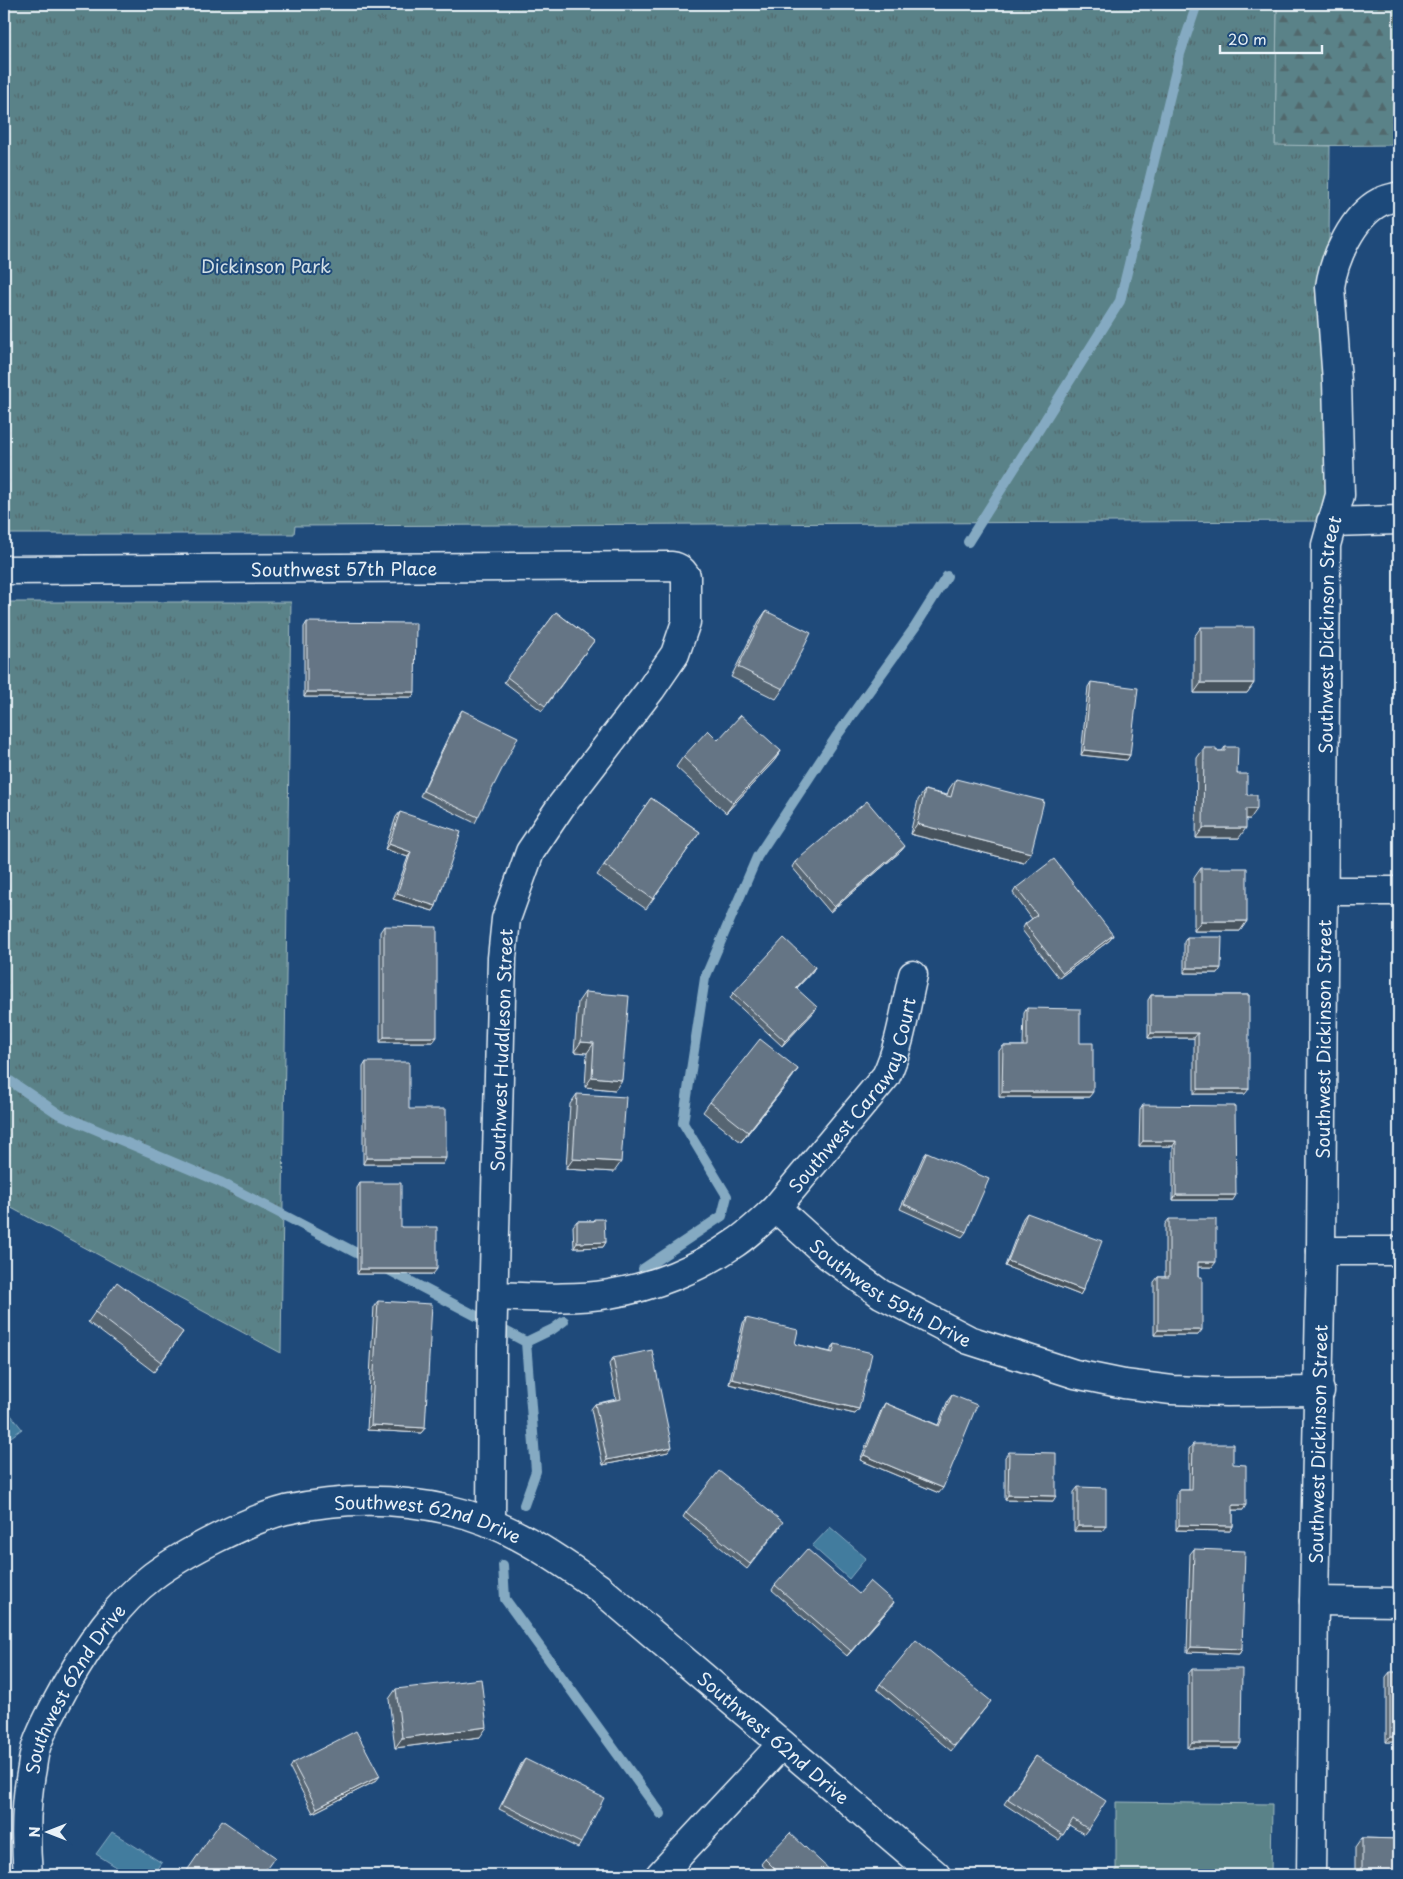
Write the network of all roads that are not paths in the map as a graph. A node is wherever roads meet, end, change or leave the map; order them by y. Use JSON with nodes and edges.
{"nodes":[{"id":1,"x":1399,"y":196,"type":"edge"},
{"id":2,"x":1399,"y":520,"type":"edge"},
{"id":3,"x":1331,"y":522,"type":"junction"},
{"id":4,"x":4,"y":570,"type":"edge"},
{"id":5,"x":683,"y":571,"type":"joint"},
{"id":6,"x":1324,"y":891,"type":"junction"},
{"id":7,"x":1399,"y":891,"type":"edge"},
{"id":8,"x":913,"y":975,"type":"dead end"},
{"id":9,"x":776,"y":1208,"type":"junction"},
{"id":10,"x":1321,"y":1250,"type":"junction"},
{"id":11,"x":1399,"y":1251,"type":"edge"},
{"id":12,"x":494,"y":1296,"type":"junction"},
{"id":13,"x":1320,"y":1391,"type":"junction"},
{"id":14,"x":491,"y":1523,"type":"junction"},
{"id":15,"x":1314,"y":1601,"type":"junction"},
{"id":16,"x":1399,"y":1602,"type":"edge"},
{"id":17,"x":782,"y":1744,"type":"junction"},
{"id":18,"x":28,"y":1875,"type":"edge"},
{"id":19,"x":660,"y":1875,"type":"edge"},
{"id":20,"x":936,"y":1875,"type":"edge"},
{"id":21,"x":1311,"y":1875,"type":"edge"}],
"edges":[{"from":1,"to":3,"type":"street","name":"Southwest Dickinson Street"},
{"from":2,"to":3,"type":"street"},
{"from":3,"to":6,"type":"street","name":"Southwest Dickinson Street"},
{"from":4,"to":5,"type":"street","name":"Southwest 57th Place"},
{"from":5,"to":12,"type":"street","name":"Southwest Huddleson Street"},
{"from":6,"to":7,"type":"street"},
{"from":6,"to":10,"type":"street","name":"Southwest Dickinson Street"},
{"from":8,"to":9,"type":"street","name":"Southwest Caraway Court"},
{"from":9,"to":12,"type":"street"},
{"from":9,"to":13,"type":"street","name":"Southwest 59th Drive"},
{"from":10,"to":11,"type":"street"},
{"from":10,"to":13,"type":"street","name":"Southwest Dickinson Street"},
{"from":12,"to":14,"type":"street","name":"Southwest Huddleson Street"},
{"from":13,"to":15,"type":"street","name":"Southwest Dickinson Street"},
{"from":14,"to":17,"type":"street","name":"Southwest 62nd Drive"},
{"from":14,"to":18,"type":"street","name":"Southwest 62nd Drive"},
{"from":15,"to":16,"type":"street"},
{"from":15,"to":21,"type":"street","name":"Southwest Dickinson Street"},
{"from":17,"to":19,"type":"street"},
{"from":17,"to":20,"type":"street","name":"Southwest 62nd Drive"}]}
